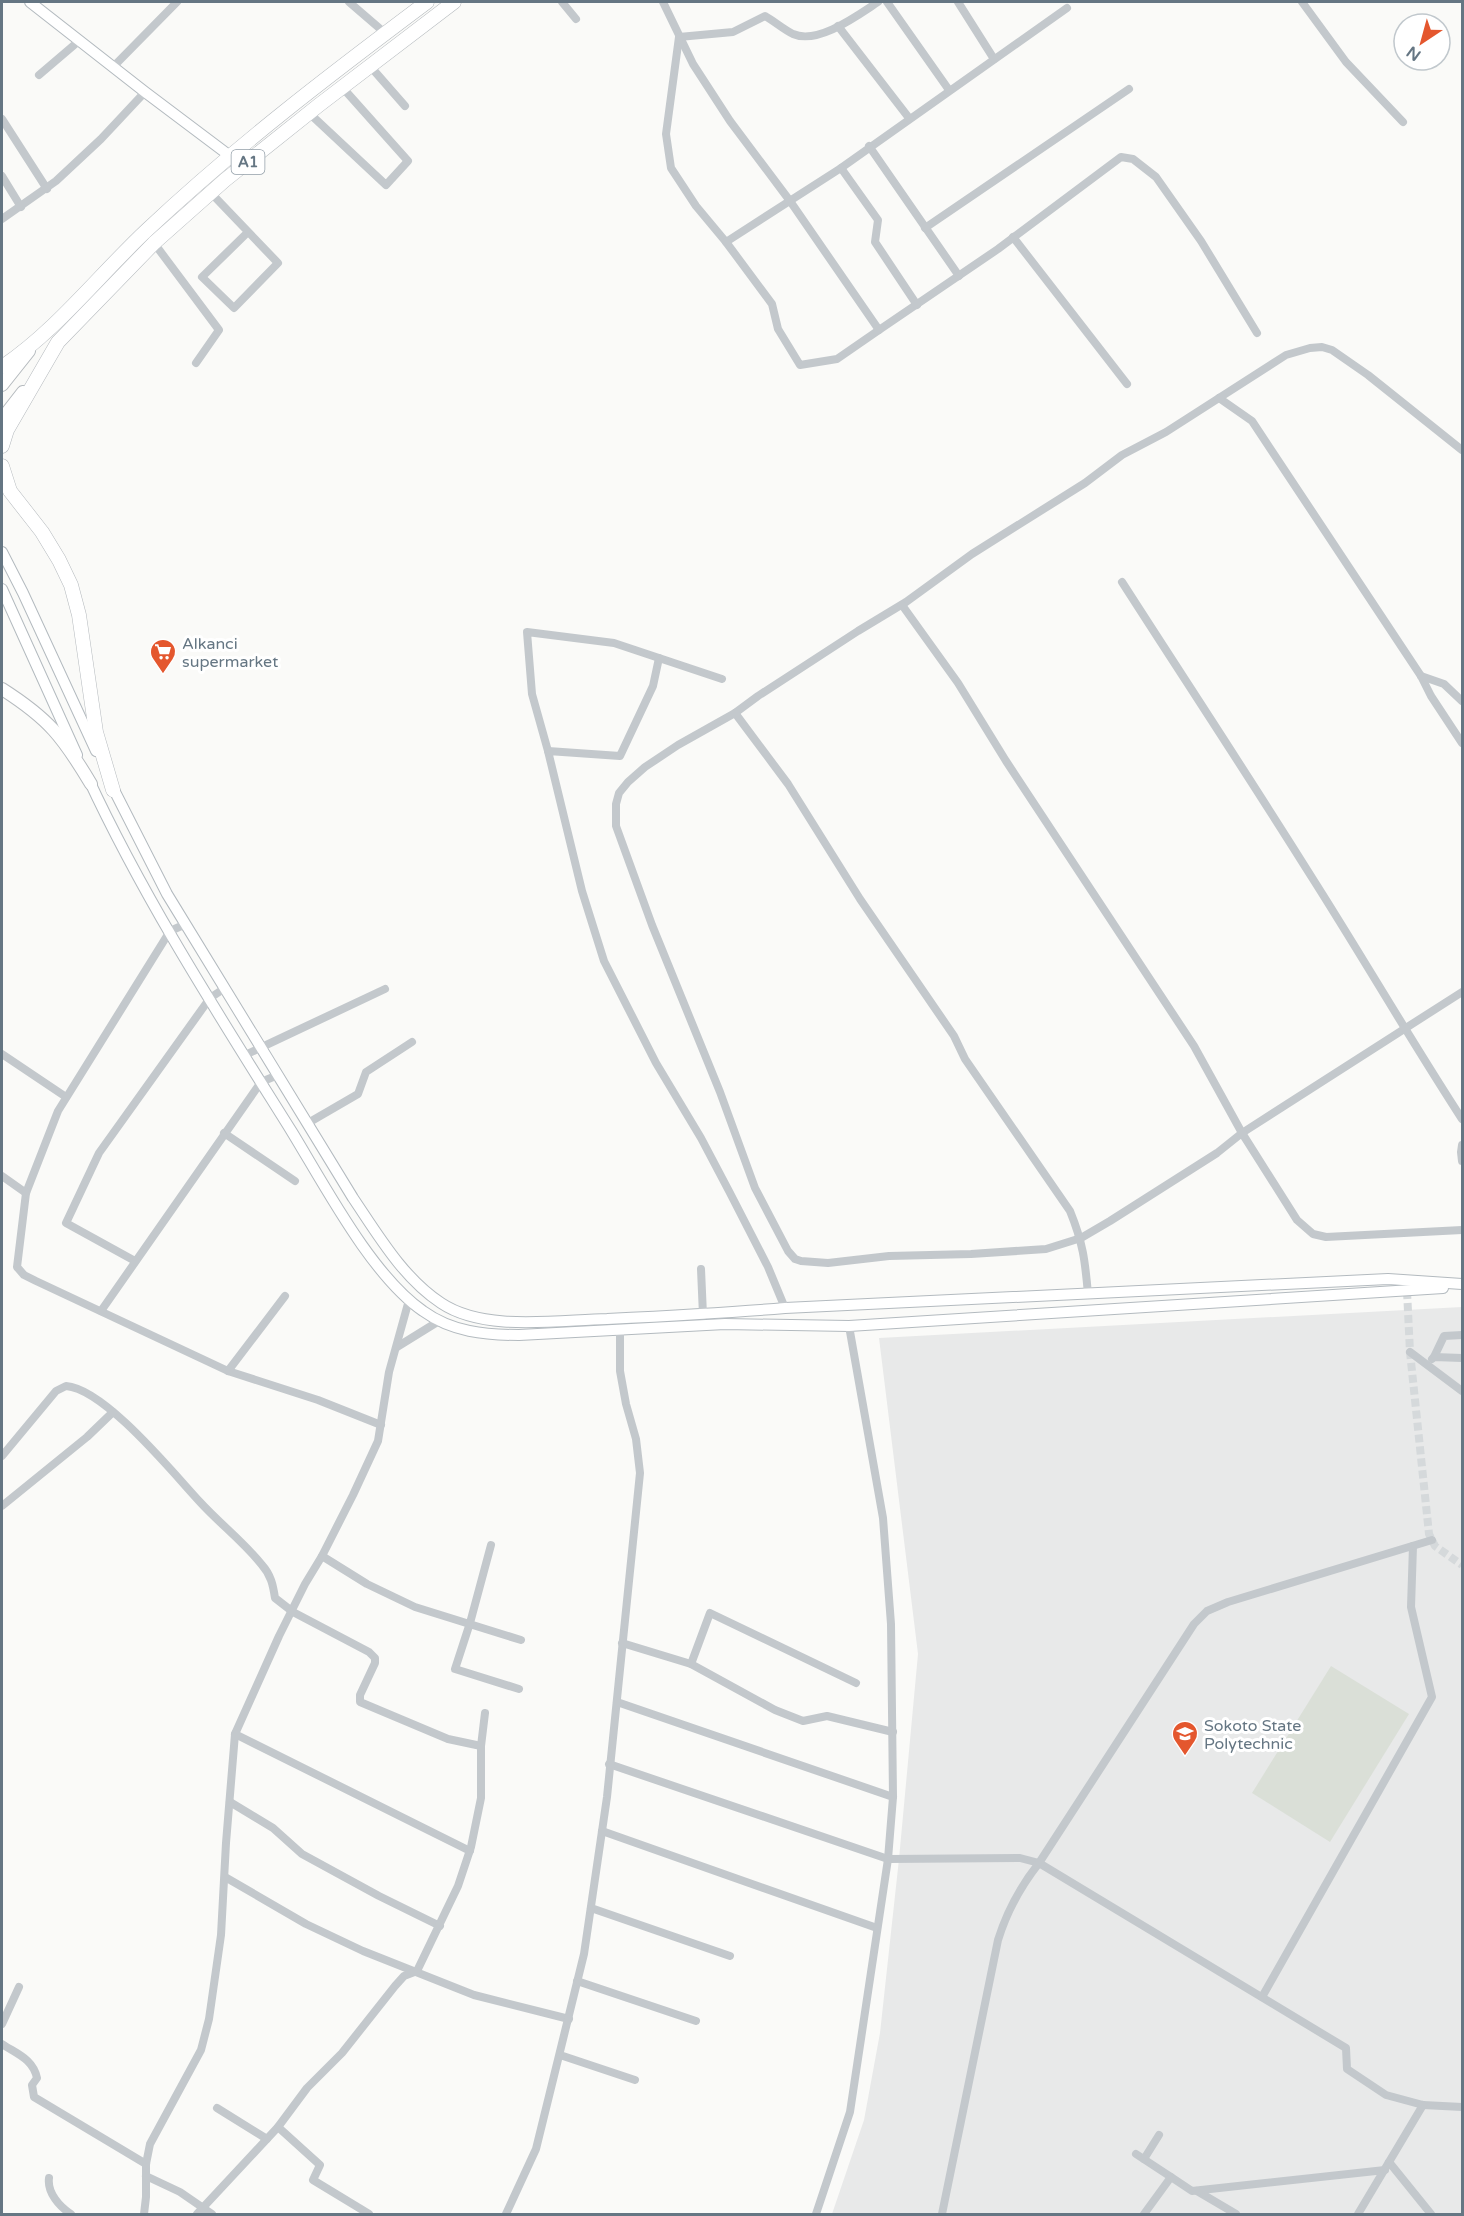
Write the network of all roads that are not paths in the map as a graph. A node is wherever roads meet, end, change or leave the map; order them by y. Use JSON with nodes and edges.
{"nodes":[{"id":1,"x":30,"y":2,"type":"edge"},
{"id":2,"x":177,"y":2,"type":"edge"},
{"id":3,"x":349,"y":2,"type":"edge"},
{"id":4,"x":427,"y":2,"type":"edge"},
{"id":5,"x":454,"y":2,"type":"edge"},
{"id":6,"x":562,"y":2,"type":"edge"},
{"id":7,"x":663,"y":2,"type":"edge"},
{"id":8,"x":878,"y":2,"type":"edge"},
{"id":9,"x":887,"y":2,"type":"edge"},
{"id":10,"x":958,"y":2,"type":"edge"},
{"id":11,"x":1302,"y":2,"type":"edge"},
{"id":12,"x":1067,"y":8,"type":"dead end"},
{"id":13,"x":576,"y":20,"type":"dead end"},
{"id":14,"x":838,"y":26,"type":"junction"},
{"id":15,"x":385,"y":33,"type":"junction"},
{"id":16,"x":679,"y":37,"type":"junction"},
{"id":17,"x":80,"y":40,"type":"junction"},
{"id":18,"x":994,"y":59,"type":"junction"},
{"id":19,"x":113,"y":66,"type":"junction"},
{"id":20,"x":370,"y":66,"type":"junction"},
{"id":21,"x":39,"y":75,"type":"dead end"},
{"id":22,"x":342,"y":87,"type":"junction"},
{"id":23,"x":1129,"y":89,"type":"dead end"},
{"id":24,"x":949,"y":90,"type":"junction"},
{"id":25,"x":145,"y":92,"type":"junction"},
{"id":26,"x":405,"y":106,"type":"dead end"},
{"id":27,"x":309,"y":113,"type":"junction"},
{"id":28,"x":909,"y":118,"type":"junction"},
{"id":29,"x":2,"y":119,"type":"edge"},
{"id":30,"x":1403,"y":122,"type":"dead end"},
{"id":31,"x":869,"y":146,"type":"junction"},
{"id":32,"x":230,"y":156,"type":"junction"},
{"id":33,"x":841,"y":168,"type":"junction"},
{"id":34,"x":2,"y":176,"type":"edge"},
{"id":35,"x":47,"y":189,"type":"junction"},
{"id":36,"x":211,"y":193,"type":"junction"},
{"id":37,"x":790,"y":201,"type":"junction"},
{"id":38,"x":21,"y":207,"type":"junction"},
{"id":39,"x":2,"y":219,"type":"edge"},
{"id":40,"x":925,"y":228,"type":"junction"},
{"id":41,"x":248,"y":232,"type":"junction"},
{"id":42,"x":1013,"y":237,"type":"junction"},
{"id":43,"x":726,"y":242,"type":"junction"},
{"id":44,"x":154,"y":243,"type":"junction"},
{"id":45,"x":959,"y":276,"type":"junction"},
{"id":46,"x":917,"y":305,"type":"junction"},
{"id":47,"x":879,"y":330,"type":"junction"},
{"id":48,"x":1257,"y":333,"type":"dead end"},
{"id":49,"x":41,"y":336,"type":"junction"},
{"id":50,"x":58,"y":342,"type":"junction"},
{"id":51,"x":196,"y":363,"type":"dead end"},
{"id":52,"x":2,"y":367,"type":"edge"},
{"id":53,"x":1127,"y":384,"type":"dead end"},
{"id":54,"x":2,"y":385,"type":"edge"},
{"id":55,"x":1219,"y":398,"type":"junction"},
{"id":56,"x":2,"y":419,"type":"edge"},
{"id":57,"x":2,"y":446,"type":"edge"},
{"id":58,"x":1462,"y":450,"type":"edge"},
{"id":59,"x":2,"y":466,"type":"edge"},
{"id":60,"x":2,"y":552,"type":"edge"},
{"id":61,"x":1122,"y":582,"type":"dead end"},
{"id":62,"x":2,"y":589,"type":"edge"},
{"id":63,"x":902,"y":605,"type":"junction"},
{"id":64,"x":659,"y":658,"type":"junction"},
{"id":65,"x":1421,"y":676,"type":"junction"},
{"id":66,"x":722,"y":679,"type":"dead end"},
{"id":67,"x":2,"y":689,"type":"edge"},
{"id":68,"x":1462,"y":701,"type":"edge"},
{"id":69,"x":735,"y":713,"type":"junction"},
{"id":70,"x":1462,"y":743,"type":"edge"},
{"id":71,"x":548,"y":751,"type":"junction"},
{"id":72,"x":91,"y":784,"type":"junction"},
{"id":73,"x":113,"y":790,"type":"junction"},
{"id":74,"x":186,"y":924,"type":"junction"},
{"id":75,"x":170,"y":931,"type":"junction"},
{"id":76,"x":225,"y":988,"type":"junction"},
{"id":77,"x":385,"y":989,"type":"dead end"},
{"id":78,"x":1462,"y":992,"type":"edge"},
{"id":79,"x":210,"y":998,"type":"junction"},
{"id":80,"x":1405,"y":1030,"type":"junction"},
{"id":81,"x":412,"y":1042,"type":"dead end"},
{"id":82,"x":261,"y":1047,"type":"junction"},
{"id":83,"x":2,"y":1054,"type":"edge"},
{"id":84,"x":245,"y":1055,"type":"junction"},
{"id":85,"x":278,"y":1075,"type":"junction"},
{"id":86,"x":261,"y":1082,"type":"junction"},
{"id":87,"x":66,"y":1097,"type":"junction"},
{"id":88,"x":1462,"y":1119,"type":"edge"},
{"id":89,"x":308,"y":1123,"type":"junction"},
{"id":90,"x":224,"y":1133,"type":"junction"},
{"id":91,"x":1242,"y":1133,"type":"junction"},
{"id":92,"x":1462,"y":1145,"type":"edge"},
{"id":93,"x":1462,"y":1161,"type":"edge"},
{"id":94,"x":2,"y":1176,"type":"edge"},
{"id":95,"x":296,"y":1181,"type":"dead end"},
{"id":96,"x":26,"y":1193,"type":"junction"},
{"id":97,"x":1462,"y":1230,"type":"edge"},
{"id":98,"x":1081,"y":1238,"type":"junction"},
{"id":99,"x":135,"y":1261,"type":"junction"},
{"id":100,"x":701,"y":1269,"type":"dead end"},
{"id":101,"x":1462,"y":1286,"type":"edge"},
{"id":102,"x":1088,"y":1294,"type":"junction"},
{"id":103,"x":285,"y":1296,"type":"dead end"},
{"id":104,"x":409,"y":1300,"type":"junction"},
{"id":105,"x":785,"y":1308,"type":"junction"},
{"id":106,"x":101,"y":1311,"type":"junction"},
{"id":107,"x":703,"y":1315,"type":"junction"},
{"id":108,"x":440,"y":1321,"type":"junction"},
{"id":109,"x":849,"y":1326,"type":"junction"},
{"id":110,"x":620,"y":1330,"type":"junction"},
{"id":111,"x":1462,"y":1335,"type":"edge"},
{"id":112,"x":397,"y":1347,"type":"junction"},
{"id":113,"x":1410,"y":1352,"type":"dead end"},
{"id":114,"x":1434,"y":1357,"type":"junction"},
{"id":115,"x":1462,"y":1358,"type":"edge"},
{"id":116,"x":1427,"y":1365,"type":"junction"},
{"id":117,"x":228,"y":1371,"type":"junction"},
{"id":118,"x":1462,"y":1391,"type":"edge"},
{"id":119,"x":113,"y":1412,"type":"junction"},
{"id":120,"x":381,"y":1425,"type":"junction"},
{"id":121,"x":2,"y":1456,"type":"edge"},
{"id":122,"x":2,"y":1506,"type":"edge"},
{"id":123,"x":1432,"y":1540,"type":"dead end"},
{"id":124,"x":491,"y":1545,"type":"dead end"},
{"id":125,"x":1413,"y":1546,"type":"junction"},
{"id":126,"x":322,"y":1556,"type":"junction"},
{"id":127,"x":293,"y":1612,"type":"junction"},
{"id":128,"x":470,"y":1623,"type":"junction"},
{"id":129,"x":521,"y":1640,"type":"dead end"},
{"id":130,"x":622,"y":1643,"type":"junction"},
{"id":131,"x":691,"y":1664,"type":"junction"},
{"id":132,"x":856,"y":1683,"type":"dead end"},
{"id":133,"x":519,"y":1689,"type":"dead end"},
{"id":134,"x":617,"y":1702,"type":"junction"},
{"id":135,"x":485,"y":1713,"type":"dead end"},
{"id":136,"x":892,"y":1732,"type":"junction"},
{"id":137,"x":235,"y":1734,"type":"junction"},
{"id":138,"x":481,"y":1746,"type":"junction"},
{"id":139,"x":609,"y":1764,"type":"junction"},
{"id":140,"x":893,"y":1797,"type":"junction"},
{"id":141,"x":230,"y":1802,"type":"junction"},
{"id":142,"x":602,"y":1831,"type":"junction"},
{"id":143,"x":470,"y":1851,"type":"junction"},
{"id":144,"x":888,"y":1859,"type":"junction"},
{"id":145,"x":1039,"y":1863,"type":"junction"},
{"id":146,"x":225,"y":1877,"type":"junction"},
{"id":147,"x":591,"y":1908,"type":"junction"},
{"id":148,"x":440,"y":1926,"type":"junction"},
{"id":149,"x":877,"y":1928,"type":"junction"},
{"id":150,"x":730,"y":1956,"type":"dead end"},
{"id":151,"x":417,"y":1971,"type":"junction"},
{"id":152,"x":578,"y":1981,"type":"junction"},
{"id":153,"x":19,"y":1987,"type":"dead end"},
{"id":154,"x":1262,"y":1997,"type":"junction"},
{"id":155,"x":569,"y":2019,"type":"junction"},
{"id":156,"x":696,"y":2021,"type":"dead end"},
{"id":157,"x":2,"y":2024,"type":"edge"},
{"id":158,"x":2,"y":2044,"type":"edge"},
{"id":159,"x":560,"y":2055,"type":"junction"},
{"id":160,"x":635,"y":2080,"type":"dead end"},
{"id":161,"x":1423,"y":2105,"type":"junction"},
{"id":162,"x":1462,"y":2107,"type":"edge"},
{"id":163,"x":217,"y":2109,"type":"dead end"},
{"id":164,"x":278,"y":2127,"type":"junction"},
{"id":165,"x":1159,"y":2135,"type":"dead end"},
{"id":166,"x":267,"y":2139,"type":"junction"},
{"id":167,"x":1389,"y":2162,"type":"junction"},
{"id":168,"x":146,"y":2164,"type":"junction"},
{"id":169,"x":1384,"y":2170,"type":"junction"},
{"id":170,"x":146,"y":2176,"type":"junction"},
{"id":171,"x":1171,"y":2177,"type":"junction"},
{"id":172,"x":49,"y":2178,"type":"dead end"},
{"id":173,"x":1197,"y":2191,"type":"junction"},
{"id":174,"x":201,"y":2211,"type":"edge"},
{"id":175,"x":71,"y":2214,"type":"edge"},
{"id":176,"x":144,"y":2214,"type":"edge"},
{"id":177,"x":212,"y":2214,"type":"edge"},
{"id":178,"x":369,"y":2214,"type":"edge"},
{"id":179,"x":506,"y":2214,"type":"edge"},
{"id":180,"x":816,"y":2214,"type":"edge"},
{"id":181,"x":942,"y":2214,"type":"edge"},
{"id":182,"x":1144,"y":2214,"type":"edge"},
{"id":183,"x":1236,"y":2214,"type":"edge"},
{"id":184,"x":1358,"y":2214,"type":"edge"},
{"id":185,"x":1431,"y":2214,"type":"edge"}],
"edges":[{"from":1,"to":17,"type":"street"},
{"from":2,"to":19,"type":"street"},
{"from":3,"to":15,"type":"street"},
{"from":4,"to":15,"type":"highway","number":"A1"},
{"from":5,"to":20,"type":"highway","number":"A1"},
{"from":6,"to":13,"type":"street"},
{"from":7,"to":16,"type":"street"},
{"from":8,"to":14,"type":"street"},
{"from":9,"to":24,"type":"street"},
{"from":10,"to":18,"type":"street"},
{"from":11,"to":30,"type":"street"},
{"from":12,"to":18,"type":"street"},
{"from":14,"to":16,"type":"street"},
{"from":14,"to":28,"type":"street"},
{"from":15,"to":32,"type":"highway","number":"A1"},
{"from":16,"to":37,"type":"street"},
{"from":16,"to":43,"type":"street"},
{"from":17,"to":19,"type":"street"},
{"from":17,"to":21,"type":"street"},
{"from":18,"to":24,"type":"street"},
{"from":19,"to":25,"type":"street"},
{"from":20,"to":22,"type":"highway","number":"A1"},
{"from":20,"to":26,"type":"street"},
{"from":22,"to":27,"type":"highway","number":"A1"},
{"from":22,"to":27,"type":"street"},
{"from":23,"to":40,"type":"street"},
{"from":24,"to":28,"type":"street"},
{"from":25,"to":32,"type":"street"},
{"from":25,"to":35,"type":"street"},
{"from":27,"to":36,"type":"highway","number":"A1"},
{"from":28,"to":31,"type":"street"},
{"from":29,"to":35,"type":"street"},
{"from":31,"to":33,"type":"street"},
{"from":31,"to":40,"type":"street"},
{"from":32,"to":49,"type":"highway","number":"A1"},
{"from":33,"to":37,"type":"street"},
{"from":33,"to":46,"type":"street"},
{"from":34,"to":38,"type":"street"},
{"from":35,"to":38,"type":"street"},
{"from":36,"to":41,"type":"street"},
{"from":36,"to":44,"type":"highway","number":"A1"},
{"from":37,"to":43,"type":"street"},
{"from":37,"to":47,"type":"street"},
{"from":38,"to":39,"type":"street"},
{"from":40,"to":45,"type":"street"},
{"from":41,"to":41,"type":"street"},
{"from":42,"to":45,"type":"street"},
{"from":42,"to":48,"type":"street"},
{"from":42,"to":53,"type":"street"},
{"from":43,"to":47,"type":"street"},
{"from":44,"to":50,"type":"highway","number":"A1"},
{"from":44,"to":51,"type":"street"},
{"from":45,"to":46,"type":"street"},
{"from":46,"to":47,"type":"street"},
{"from":49,"to":52,"type":"highway","number":"A1"},
{"from":49,"to":54,"type":"main road"},
{"from":50,"to":56,"type":"main road"},
{"from":50,"to":57,"type":"highway"},
{"from":55,"to":58,"type":"street"},
{"from":55,"to":63,"type":"street"},
{"from":55,"to":65,"type":"street"},
{"from":59,"to":73,"type":"highway"},
{"from":60,"to":73,"type":"street"},
{"from":61,"to":80,"type":"street"},
{"from":62,"to":72,"type":"street"},
{"from":63,"to":69,"type":"street"},
{"from":63,"to":91,"type":"street"},
{"from":64,"to":66,"type":"street"},
{"from":64,"to":71,"type":"street"},
{"from":64,"to":71,"type":"street"},
{"from":65,"to":68,"type":"street"},
{"from":65,"to":70,"type":"street"},
{"from":67,"to":72,"type":"main road"},
{"from":69,"to":98,"type":"street"},
{"from":69,"to":98,"type":"street"},
{"from":71,"to":105,"type":"street"},
{"from":72,"to":75,"type":"street"},
{"from":73,"to":74,"type":"street"},
{"from":74,"to":75,"type":"street"},
{"from":74,"to":76,"type":"street"},
{"from":75,"to":79,"type":"street"},
{"from":75,"to":87,"type":"street"},
{"from":76,"to":79,"type":"street"},
{"from":76,"to":82,"type":"street"},
{"from":77,"to":82,"type":"street"},
{"from":78,"to":80,"type":"street"},
{"from":79,"to":84,"type":"street"},
{"from":79,"to":99,"type":"street"},
{"from":80,"to":88,"type":"street"},
{"from":80,"to":91,"type":"street"},
{"from":81,"to":89,"type":"street"},
{"from":82,"to":84,"type":"street"},
{"from":82,"to":85,"type":"street"},
{"from":83,"to":87,"type":"street"},
{"from":84,"to":86,"type":"street"},
{"from":85,"to":86,"type":"street"},
{"from":85,"to":89,"type":"street"},
{"from":86,"to":90,"type":"street"},
{"from":86,"to":104,"type":"street"},
{"from":87,"to":96,"type":"street"},
{"from":89,"to":107,"type":"street"},
{"from":90,"to":95,"type":"street"},
{"from":90,"to":99,"type":"street"},
{"from":91,"to":97,"type":"street"},
{"from":91,"to":98,"type":"street"},
{"from":92,"to":93,"type":"street"},
{"from":94,"to":96,"type":"street"},
{"from":96,"to":106,"type":"street"},
{"from":98,"to":102,"type":"street"},
{"from":99,"to":106,"type":"street"},
{"from":100,"to":107,"type":"street"},
{"from":101,"to":102,"type":"street"},
{"from":101,"to":109,"type":"street"},
{"from":102,"to":105,"type":"street"},
{"from":103,"to":117,"type":"street"},
{"from":104,"to":108,"type":"street"},
{"from":104,"to":112,"type":"street"},
{"from":105,"to":107,"type":"street"},
{"from":106,"to":117,"type":"street"},
{"from":108,"to":110,"type":"street"},
{"from":108,"to":112,"type":"street"},
{"from":109,"to":110,"type":"street"},
{"from":109,"to":136,"type":"street"},
{"from":110,"to":130,"type":"street"},
{"from":111,"to":114,"type":"street"},
{"from":112,"to":120,"type":"street"},
{"from":113,"to":116,"type":"street"},
{"from":114,"to":115,"type":"street"},
{"from":114,"to":116,"type":"street"},
{"from":116,"to":118,"type":"street"},
{"from":117,"to":120,"type":"street"},
{"from":119,"to":121,"type":"street"},
{"from":119,"to":122,"type":"street"},
{"from":119,"to":127,"type":"street"},
{"from":120,"to":126,"type":"street"},
{"from":123,"to":125,"type":"street"},
{"from":124,"to":128,"type":"street"},
{"from":125,"to":145,"type":"street"},
{"from":125,"to":154,"type":"street"},
{"from":126,"to":127,"type":"street"},
{"from":126,"to":128,"type":"street"},
{"from":127,"to":137,"type":"street"},
{"from":127,"to":138,"type":"street"},
{"from":128,"to":129,"type":"street"},
{"from":128,"to":133,"type":"street"},
{"from":130,"to":131,"type":"street"},
{"from":130,"to":134,"type":"street"},
{"from":131,"to":132,"type":"street"},
{"from":131,"to":136,"type":"street"},
{"from":134,"to":139,"type":"street"},
{"from":134,"to":140,"type":"street"},
{"from":135,"to":138,"type":"street"},
{"from":136,"to":140,"type":"street"},
{"from":137,"to":141,"type":"street"},
{"from":137,"to":143,"type":"street"},
{"from":138,"to":143,"type":"street"},
{"from":139,"to":142,"type":"street"},
{"from":139,"to":144,"type":"street"},
{"from":140,"to":144,"type":"street"},
{"from":141,"to":146,"type":"street"},
{"from":141,"to":148,"type":"street"},
{"from":142,"to":147,"type":"street"},
{"from":142,"to":149,"type":"street"},
{"from":143,"to":148,"type":"street"},
{"from":144,"to":145,"type":"street"},
{"from":144,"to":149,"type":"street"},
{"from":145,"to":154,"type":"street"},
{"from":145,"to":181,"type":"street"},
{"from":146,"to":151,"type":"street"},
{"from":146,"to":168,"type":"street"},
{"from":147,"to":150,"type":"street"},
{"from":147,"to":152,"type":"street"},
{"from":148,"to":151,"type":"street"},
{"from":149,"to":180,"type":"street"},
{"from":151,"to":155,"type":"street"},
{"from":151,"to":164,"type":"street"},
{"from":152,"to":155,"type":"street"},
{"from":152,"to":156,"type":"street"},
{"from":153,"to":157,"type":"street"},
{"from":154,"to":161,"type":"street"},
{"from":155,"to":159,"type":"street"},
{"from":158,"to":168,"type":"street"},
{"from":159,"to":160,"type":"street"},
{"from":159,"to":179,"type":"street"},
{"from":161,"to":162,"type":"street"},
{"from":161,"to":167,"type":"street"},
{"from":163,"to":166,"type":"street"},
{"from":164,"to":166,"type":"street"},
{"from":164,"to":178,"type":"street"},
{"from":165,"to":171,"type":"street"},
{"from":166,"to":174,"type":"street"},
{"from":167,"to":169,"type":"street"},
{"from":167,"to":185,"type":"street"},
{"from":168,"to":170,"type":"street"},
{"from":169,"to":173,"type":"street"},
{"from":169,"to":184,"type":"street"},
{"from":170,"to":174,"type":"street"},
{"from":170,"to":176,"type":"street"},
{"from":171,"to":173,"type":"street"},
{"from":171,"to":182,"type":"street"},
{"from":172,"to":175,"type":"street"},
{"from":173,"to":183,"type":"street"},
{"from":174,"to":177,"type":"street"}]}
